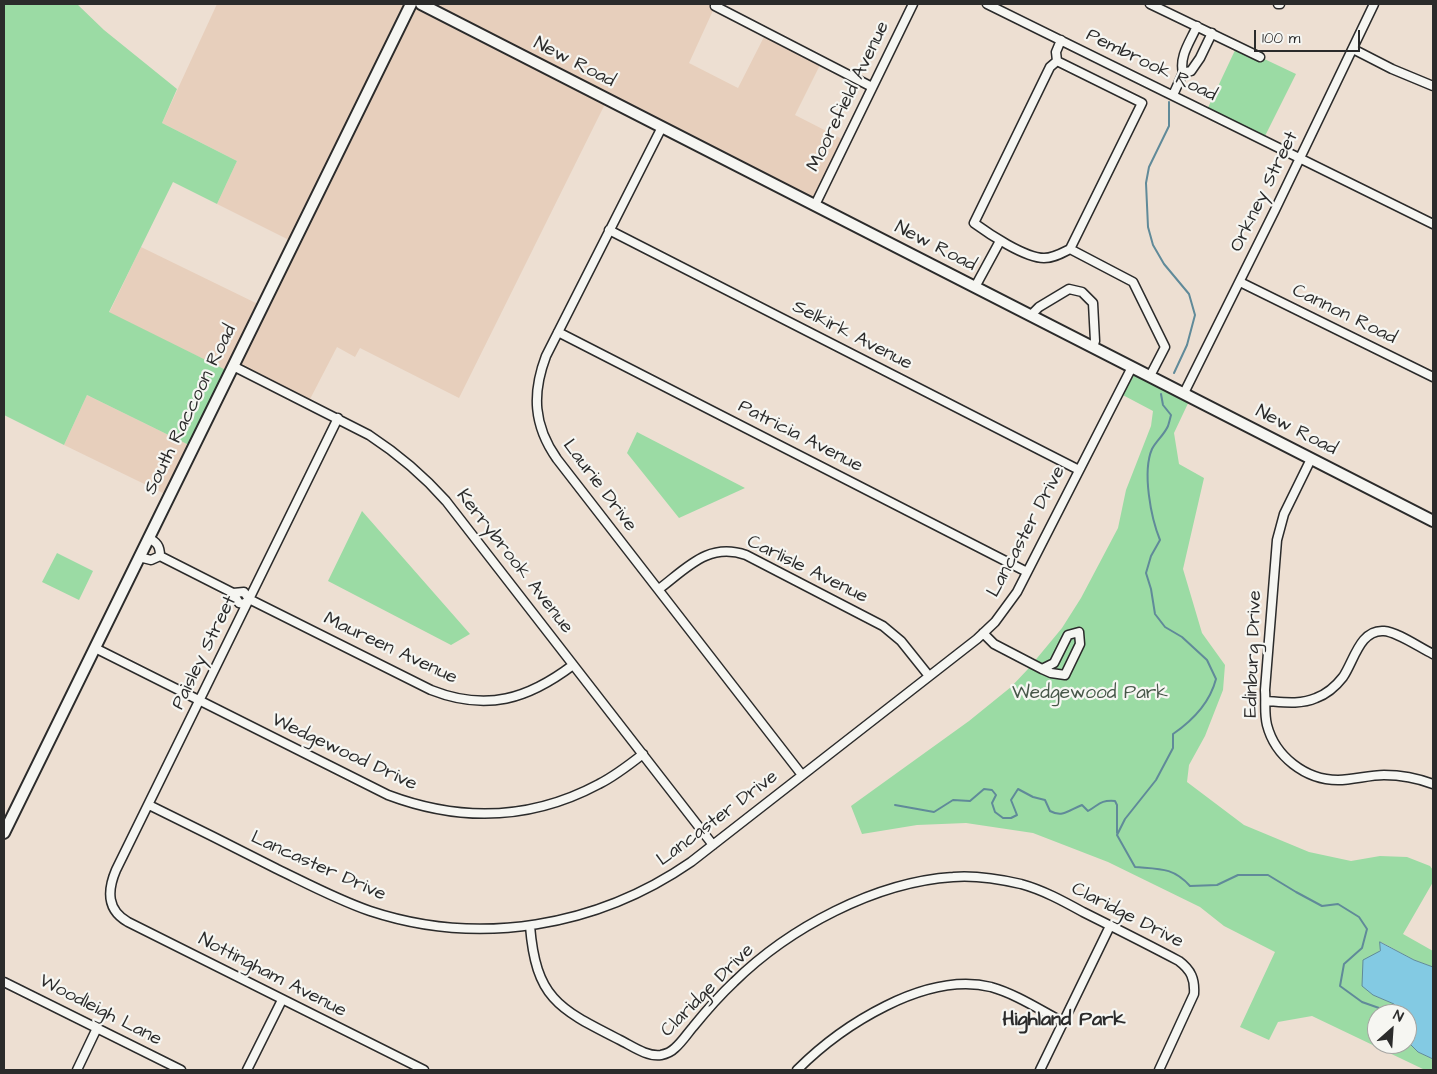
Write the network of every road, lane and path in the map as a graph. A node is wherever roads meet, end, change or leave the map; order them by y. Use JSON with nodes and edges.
{"nodes":[{"id":1,"x":411,"y":4,"type":"edge"},
{"id":2,"x":422,"y":4,"type":"edge"},
{"id":3,"x":913,"y":4,"type":"edge"},
{"id":4,"x":987,"y":4,"type":"edge"},
{"id":5,"x":1150,"y":4,"type":"edge"},
{"id":6,"x":1374,"y":4,"type":"edge"},
{"id":7,"x":715,"y":6,"type":"dead end"},
{"id":8,"x":1197,"y":26,"type":"junction"},
{"id":9,"x":1212,"y":34,"type":"junction"},
{"id":10,"x":1060,"y":40,"type":"junction"},
{"id":11,"x":1353,"y":49,"type":"junction"},
{"id":12,"x":1260,"y":57,"type":"dead end"},
{"id":13,"x":1057,"y":61,"type":"junction"},
{"id":14,"x":1183,"y":73,"type":"junction"},
{"id":15,"x":1433,"y":86,"type":"edge"},
{"id":16,"x":872,"y":87,"type":"junction"},
{"id":17,"x":1173,"y":95,"type":"junction"},
{"id":18,"x":662,"y":127,"type":"junction"},
{"id":19,"x":1300,"y":158,"type":"junction"},
{"id":20,"x":815,"y":205,"type":"junction"},
{"id":21,"x":1433,"y":224,"type":"edge"},
{"id":22,"x":609,"y":230,"type":"junction"},
{"id":23,"x":1000,"y":241,"type":"junction"},
{"id":24,"x":1070,"y":249,"type":"junction"},
{"id":25,"x":1240,"y":282,"type":"junction"},
{"id":26,"x":975,"y":287,"type":"junction"},
{"id":27,"x":1032,"y":316,"type":"junction"},
{"id":28,"x":558,"y":332,"type":"junction"},
{"id":29,"x":1093,"y":347,"type":"junction"},
{"id":30,"x":233,"y":366,"type":"junction"},
{"id":31,"x":1132,"y":367,"type":"junction"},
{"id":32,"x":1150,"y":376,"type":"junction"},
{"id":33,"x":1433,"y":377,"type":"edge"},
{"id":34,"x":1184,"y":393,"type":"junction"},
{"id":35,"x":338,"y":418,"type":"junction"},
{"id":36,"x":1311,"y":459,"type":"junction"},
{"id":37,"x":1079,"y":470,"type":"junction"},
{"id":38,"x":1433,"y":521,"type":"edge"},
{"id":39,"x":148,"y":538,"type":"junction"},
{"id":40,"x":160,"y":556,"type":"junction"},
{"id":41,"x":139,"y":557,"type":"junction"},
{"id":42,"x":1027,"y":572,"type":"junction"},
{"id":43,"x":658,"y":590,"type":"junction"},
{"id":44,"x":250,"y":599,"type":"junction"},
{"id":45,"x":983,"y":633,"type":"junction"},
{"id":46,"x":95,"y":648,"type":"junction"},
{"id":47,"x":1433,"y":654,"type":"edge"},
{"id":48,"x":574,"y":665,"type":"junction"},
{"id":49,"x":1042,"y":669,"type":"junction"},
{"id":50,"x":928,"y":676,"type":"junction"},
{"id":51,"x":200,"y":701,"type":"junction"},
{"id":52,"x":1266,"y":701,"type":"junction"},
{"id":53,"x":643,"y":754,"type":"junction"},
{"id":54,"x":802,"y":775,"type":"junction"},
{"id":55,"x":1433,"y":784,"type":"edge"},
{"id":56,"x":149,"y":805,"type":"junction"},
{"id":57,"x":4,"y":833,"type":"edge"},
{"id":58,"x":713,"y":845,"type":"junction"},
{"id":59,"x":111,"y":904,"type":"joint"},
{"id":60,"x":530,"y":926,"type":"junction"},
{"id":61,"x":1110,"y":926,"type":"junction"},
{"id":62,"x":4,"y":982,"type":"edge"},
{"id":63,"x":282,"y":1000,"type":"junction"},
{"id":64,"x":1063,"y":1022,"type":"junction"},
{"id":65,"x":97,"y":1028,"type":"junction"},
{"id":66,"x":77,"y":1070,"type":"edge"},
{"id":67,"x":181,"y":1070,"type":"edge"},
{"id":68,"x":246,"y":1070,"type":"edge"},
{"id":69,"x":424,"y":1070,"type":"edge"},
{"id":70,"x":797,"y":1070,"type":"edge"},
{"id":71,"x":1040,"y":1070,"type":"edge"},
{"id":72,"x":1159,"y":1070,"type":"edge"}],
"edges":[{"from":1,"to":30,"type":"street","name":"South Raccoon Road"},
{"from":2,"to":18,"type":"street","name":"New Road"},
{"from":3,"to":16,"type":"street","name":"Moorefield Avenue"},
{"from":4,"to":10,"type":"street","name":"Pembrook Road"},
{"from":5,"to":8,"type":"street"},
{"from":6,"to":11,"type":"street","name":"Orkney Street"},
{"from":7,"to":16,"type":"street"},
{"from":8,"to":9,"type":"street"},
{"from":8,"to":14,"type":"street"},
{"from":9,"to":12,"type":"street"},
{"from":9,"to":14,"type":"street"},
{"from":10,"to":13,"type":"street"},
{"from":10,"to":17,"type":"street","name":"Pembrook Road"},
{"from":11,"to":15,"type":"street"},
{"from":11,"to":19,"type":"street","name":"Orkney Street"},
{"from":13,"to":23,"type":"street"},
{"from":13,"to":24,"type":"street"},
{"from":14,"to":17,"type":"street"},
{"from":16,"to":20,"type":"street","name":"Moorefield Avenue"},
{"from":17,"to":19,"type":"street","name":"Pembrook Road"},
{"from":18,"to":20,"type":"street","name":"New Road"},
{"from":18,"to":22,"type":"street","name":"Laurie Drive"},
{"from":19,"to":21,"type":"street","name":"Pembrook Road"},
{"from":19,"to":25,"type":"street","name":"Orkney Street"},
{"from":20,"to":26,"type":"street","name":"New Road"},
{"from":22,"to":28,"type":"street","name":"Laurie Drive"},
{"from":22,"to":37,"type":"street","name":"Selkirk Avenue"},
{"from":23,"to":24,"type":"street"},
{"from":23,"to":26,"type":"street"},
{"from":24,"to":32,"type":"street"},
{"from":25,"to":33,"type":"street","name":"Cannon Road"},
{"from":25,"to":34,"type":"street","name":"Orkney Street"},
{"from":26,"to":27,"type":"street","name":"New Road"},
{"from":27,"to":29,"type":"street","name":"New Road"},
{"from":27,"to":29,"type":"street"},
{"from":28,"to":42,"type":"street","name":"Patricia Avenue"},
{"from":28,"to":43,"type":"street","name":"Laurie Drive"},
{"from":29,"to":31,"type":"street","name":"New Road"},
{"from":30,"to":35,"type":"street","name":"Kerrybrook Avenue"},
{"from":30,"to":39,"type":"street","name":"South Raccoon Road"},
{"from":31,"to":32,"type":"street","name":"New Road"},
{"from":31,"to":37,"type":"street","name":"Lancaster Drive"},
{"from":32,"to":34,"type":"street","name":"New Road"},
{"from":34,"to":36,"type":"street","name":"New Road"},
{"from":35,"to":44,"type":"street","name":"Paisley Street"},
{"from":35,"to":48,"type":"street","name":"Kerrybrook Avenue"},
{"from":36,"to":38,"type":"street","name":"New Road"},
{"from":36,"to":52,"type":"street","name":"Edinburg Drive"},
{"from":37,"to":42,"type":"street","name":"Lancaster Drive"},
{"from":39,"to":40,"type":"street"},
{"from":39,"to":41,"type":"street","name":"South Raccoon Road"},
{"from":40,"to":41,"type":"street"},
{"from":40,"to":44,"type":"street","name":"Maureen Avenue"},
{"from":41,"to":46,"type":"street","name":"South Raccoon Road"},
{"from":42,"to":45,"type":"street","name":"Lancaster Drive"},
{"from":43,"to":50,"type":"street","name":"Carlisle Avenue"},
{"from":43,"to":54,"type":"street","name":"Laurie Drive"},
{"from":44,"to":48,"type":"street","name":"Maureen Avenue"},
{"from":44,"to":51,"type":"street","name":"Paisley Street"},
{"from":45,"to":49,"type":"street"},
{"from":45,"to":50,"type":"street","name":"Lancaster Drive"},
{"from":46,"to":51,"type":"street","name":"Wedgewood Drive"},
{"from":46,"to":57,"type":"street","name":"South Raccoon Road"},
{"from":47,"to":52,"type":"street"},
{"from":48,"to":53,"type":"street","name":"Kerrybrook Avenue"},
{"from":49,"to":49,"type":"street"},
{"from":50,"to":54,"type":"street","name":"Lancaster Drive"},
{"from":51,"to":53,"type":"street","name":"Wedgewood Drive"},
{"from":51,"to":56,"type":"street","name":"Paisley Street"},
{"from":52,"to":55,"type":"street","name":"Edinburg Drive"},
{"from":53,"to":58,"type":"street","name":"Kerrybrook Avenue"},
{"from":54,"to":58,"type":"street","name":"Lancaster Drive"},
{"from":56,"to":59,"type":"street","name":"Paisley Street"},
{"from":56,"to":60,"type":"street","name":"Lancaster Drive"},
{"from":58,"to":60,"type":"street","name":"Lancaster Drive"},
{"from":59,"to":63,"type":"street","name":"Nottingham Avenue"},
{"from":60,"to":61,"type":"street","name":"Claridge Drive"},
{"from":61,"to":64,"type":"street"},
{"from":61,"to":72,"type":"street","name":"Claridge Drive"},
{"from":62,"to":65,"type":"street","name":"Woodleigh Lane"},
{"from":63,"to":68,"type":"street"},
{"from":63,"to":69,"type":"street","name":"Nottingham Avenue"},
{"from":64,"to":70,"type":"street"},
{"from":64,"to":71,"type":"street"},
{"from":65,"to":66,"type":"street"},
{"from":65,"to":67,"type":"street","name":"Woodleigh Lane"}]}
